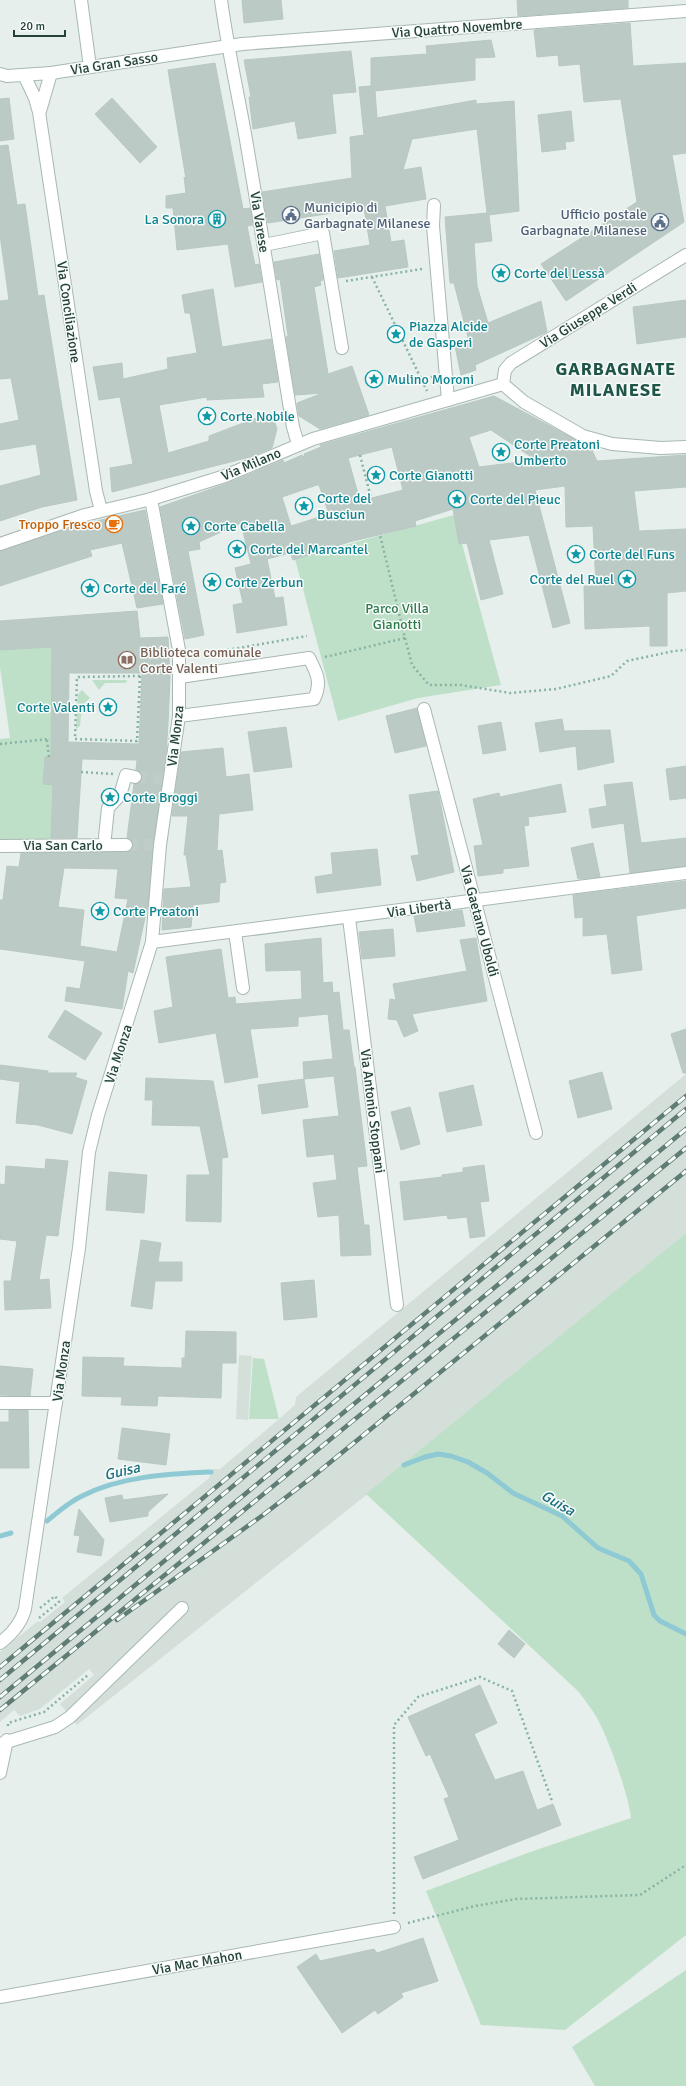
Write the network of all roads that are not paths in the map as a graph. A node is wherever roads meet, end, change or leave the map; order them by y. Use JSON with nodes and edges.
{"nodes":[{"id":1,"x":81,"y":0,"type":"edge"},
{"id":2,"x":221,"y":0,"type":"edge"},
{"id":3,"x":686,"y":11,"type":"edge"},
{"id":4,"x":227,"y":46,"type":"junction"},
{"id":5,"x":90,"y":67,"type":"junction"},
{"id":6,"x":50,"y":73,"type":"junction"},
{"id":7,"x":0,"y":74,"type":"edge"},
{"id":8,"x":24,"y":75,"type":"junction"},
{"id":9,"x":39,"y":112,"type":"junction"},
{"id":10,"x":434,"y":205,"type":"dead end"},
{"id":11,"x":264,"y":245,"type":"junction"},
{"id":12,"x":686,"y":255,"type":"edge"},
{"id":13,"x":342,"y":348,"type":"dead end"},
{"id":14,"x":503,"y":384,"type":"junction"},
{"id":15,"x":448,"y":400,"type":"junction"},
{"id":16,"x":298,"y":444,"type":"junction"},
{"id":17,"x":686,"y":447,"type":"edge"},
{"id":18,"x":151,"y":499,"type":"junction"},
{"id":19,"x":101,"y":510,"type":"junction"},
{"id":20,"x":0,"y":544,"type":"edge"},
{"id":21,"x":180,"y":677,"type":"junction"},
{"id":22,"x":424,"y":709,"type":"dead end"},
{"id":23,"x":179,"y":716,"type":"junction"},
{"id":24,"x":131,"y":776,"type":"road end"},
{"id":25,"x":105,"y":836,"type":"dead end"},
{"id":26,"x":126,"y":845,"type":"tunnel mouth"},
{"id":27,"x":0,"y":846,"type":"edge"},
{"id":28,"x":686,"y":873,"type":"edge"},
{"id":29,"x":475,"y":900,"type":"junction"},
{"id":30,"x":349,"y":918,"type":"junction"},
{"id":31,"x":236,"y":932,"type":"junction"},
{"id":32,"x":152,"y":942,"type":"junction"},
{"id":33,"x":243,"y":988,"type":"dead end"},
{"id":34,"x":536,"y":1133,"type":"dead end"},
{"id":35,"x":397,"y":1305,"type":"dead end"},
{"id":36,"x":0,"y":1403,"type":"edge"},
{"id":37,"x":56,"y":1403,"type":"junction"},
{"id":38,"x":182,"y":1608,"type":"dead end"},
{"id":39,"x":0,"y":1643,"type":"edge"},
{"id":40,"x":3,"y":1742,"type":"edge"},
{"id":41,"x":0,"y":1773,"type":"edge"},
{"id":42,"x":394,"y":1927,"type":"road end"},
{"id":43,"x":0,"y":1997,"type":"edge"}],
"edges":[{"from":1,"to":5,"type":"street"},
{"from":2,"to":4,"type":"street","name":"Via Varese"},
{"from":3,"to":4,"type":"street","name":"Via Quattro Novembre"},
{"from":4,"to":5,"type":"street","name":"Via Gran Sasso"},
{"from":4,"to":11,"type":"street","name":"Via Varese"},
{"from":5,"to":6,"type":"street","name":"Via Gran Sasso"},
{"from":6,"to":8,"type":"street","name":"Via Gran Sasso"},
{"from":6,"to":9,"type":"street","name":"Via Conciliazione"},
{"from":7,"to":8,"type":"street","name":"Via Gran Sasso"},
{"from":8,"to":9,"type":"street","name":"Via Conciliazione"},
{"from":9,"to":19,"type":"street","name":"Via Conciliazione"},
{"from":10,"to":15,"type":"street"},
{"from":11,"to":13,"type":"street"},
{"from":11,"to":16,"type":"street","name":"Via Varese"},
{"from":12,"to":14,"type":"street","name":"Via Giuseppe Verdi"},
{"from":14,"to":15,"type":"street","name":"Via Milano"},
{"from":14,"to":17,"type":"street"},
{"from":15,"to":16,"type":"street","name":"Via Milano"},
{"from":16,"to":18,"type":"street","name":"Via Milano"},
{"from":18,"to":19,"type":"street","name":"Via Milano"},
{"from":18,"to":21,"type":"street","name":"Via Monza"},
{"from":19,"to":20,"type":"street","name":"Via Milano"},
{"from":21,"to":23,"type":"street","name":"Via Monza"},
{"from":21,"to":23,"type":"street"},
{"from":22,"to":29,"type":"street","name":"Via Gaetano Uboldi"},
{"from":23,"to":32,"type":"street","name":"Via Monza"},
{"from":24,"to":25,"type":"street"},
{"from":26,"to":27,"type":"street","name":"Via San Carlo"},
{"from":28,"to":29,"type":"street","name":"Via Libertà"},
{"from":29,"to":30,"type":"street","name":"Via Libertà"},
{"from":29,"to":34,"type":"street","name":"Via Gaetano Uboldi"},
{"from":30,"to":31,"type":"street","name":"Via Libertà"},
{"from":30,"to":35,"type":"street","name":"Via Antonio Stoppani"},
{"from":31,"to":32,"type":"street","name":"Via Libertà"},
{"from":31,"to":33,"type":"street"},
{"from":32,"to":37,"type":"street","name":"Via Monza"},
{"from":36,"to":37,"type":"street"},
{"from":37,"to":39,"type":"street","name":"Via Monza"},
{"from":38,"to":40,"type":"street"},
{"from":40,"to":41,"type":"street"},
{"from":42,"to":43,"type":"street","name":"Via Mac Mahon"}]}
